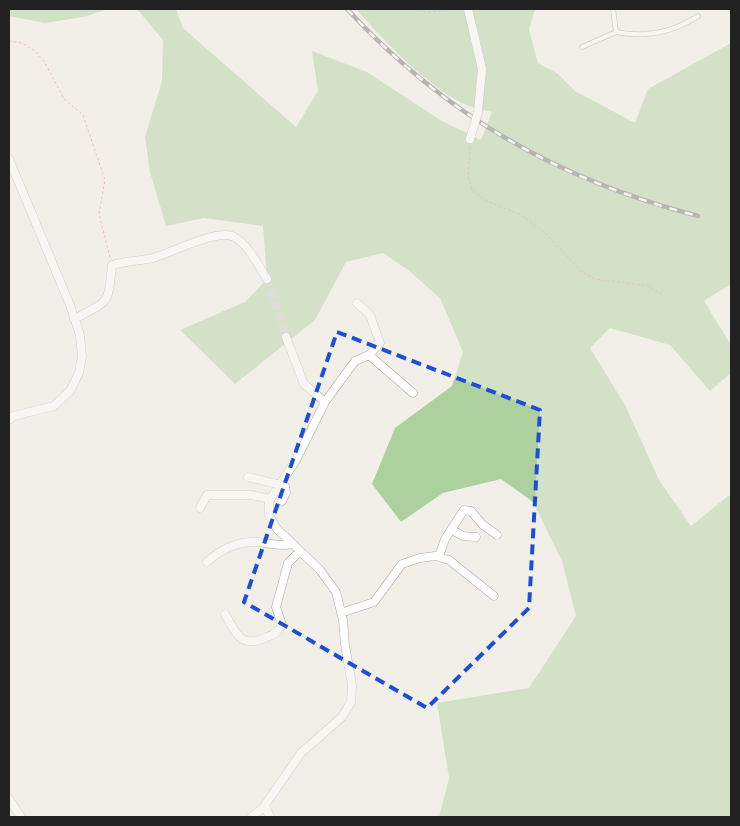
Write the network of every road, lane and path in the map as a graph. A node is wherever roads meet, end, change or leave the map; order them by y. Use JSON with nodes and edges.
{"nodes":[{"id":1,"x":420,"y":9,"type":"edge"},
{"id":2,"x":450,"y":9,"type":"edge"},
{"id":3,"x":468,"y":9,"type":"edge"},
{"id":4,"x":612,"y":9,"type":"edge"},
{"id":5,"x":698,"y":16,"type":"dead end"},
{"id":6,"x":616,"y":32,"type":"junction"},
{"id":7,"x":9,"y":41,"type":"edge"},
{"id":8,"x":582,"y":47,"type":"dead end"},
{"id":9,"x":470,"y":139,"type":"joint"},
{"id":10,"x":9,"y":159,"type":"edge"},
{"id":11,"x":112,"y":265,"type":"junction"},
{"id":12,"x":267,"y":278,"type":"tunnel mouth"},
{"id":13,"x":662,"y":295,"type":"dead end"},
{"id":14,"x":357,"y":303,"type":"dead end"},
{"id":15,"x":74,"y":319,"type":"junction"},
{"id":16,"x":286,"y":337,"type":"tunnel mouth"},
{"id":17,"x":369,"y":356,"type":"junction"},
{"id":18,"x":413,"y":393,"type":"dead end"},
{"id":19,"x":325,"y":402,"type":"junction"},
{"id":20,"x":9,"y":420,"type":"edge"},
{"id":21,"x":248,"y":477,"type":"dead end"},
{"id":22,"x":280,"y":484,"type":"junction"},
{"id":23,"x":270,"y":499,"type":"junction"},
{"id":24,"x":282,"y":501,"type":"dead end"},
{"id":25,"x":200,"y":508,"type":"dead end"},
{"id":26,"x":452,"y":530,"type":"junction"},
{"id":27,"x":497,"y":535,"type":"dead end"},
{"id":28,"x":476,"y":537,"type":"dead end"},
{"id":29,"x":291,"y":544,"type":"junction"},
{"id":30,"x":299,"y":552,"type":"junction"},
{"id":31,"x":439,"y":556,"type":"junction"},
{"id":32,"x":208,"y":562,"type":"dead end"},
{"id":33,"x":494,"y":596,"type":"dead end"},
{"id":34,"x":341,"y":613,"type":"junction"},
{"id":35,"x":225,"y":614,"type":"dead end"},
{"id":36,"x":9,"y":800,"type":"edge"},
{"id":37,"x":265,"y":806,"type":"junction"},
{"id":38,"x":21,"y":817,"type":"edge"},
{"id":39,"x":251,"y":817,"type":"edge"},
{"id":40,"x":270,"y":817,"type":"edge"}],
"edges":[{"from":1,"to":2,"type":"path"},
{"from":3,"to":9,"type":"street","bridge":true},
{"from":4,"to":6,"type":"lane"},
{"from":5,"to":6,"type":"lane"},
{"from":6,"to":8,"type":"lane"},
{"from":7,"to":11,"type":"path"},
{"from":9,"to":13,"type":"path"},
{"from":10,"to":15,"type":"street"},
{"from":11,"to":12,"type":"street"},
{"from":11,"to":15,"type":"street"},
{"from":14,"to":17,"type":"street"},
{"from":15,"to":20,"type":"street"},
{"from":16,"to":19,"type":"street"},
{"from":17,"to":18,"type":"street"},
{"from":17,"to":19,"type":"street"},
{"from":19,"to":22,"type":"street"},
{"from":21,"to":22,"type":"street"},
{"from":22,"to":23,"type":"street"},
{"from":22,"to":24,"type":"street"},
{"from":23,"to":25,"type":"street"},
{"from":23,"to":29,"type":"street"},
{"from":26,"to":27,"type":"street"},
{"from":26,"to":28,"type":"street"},
{"from":26,"to":31,"type":"street"},
{"from":29,"to":30,"type":"street"},
{"from":29,"to":32,"type":"street"},
{"from":30,"to":34,"type":"street"},
{"from":30,"to":35,"type":"street"},
{"from":31,"to":33,"type":"street"},
{"from":31,"to":34,"type":"street"},
{"from":34,"to":37,"type":"street"},
{"from":36,"to":38,"type":"street"},
{"from":37,"to":39,"type":"street"},
{"from":37,"to":40,"type":"street"}]}
